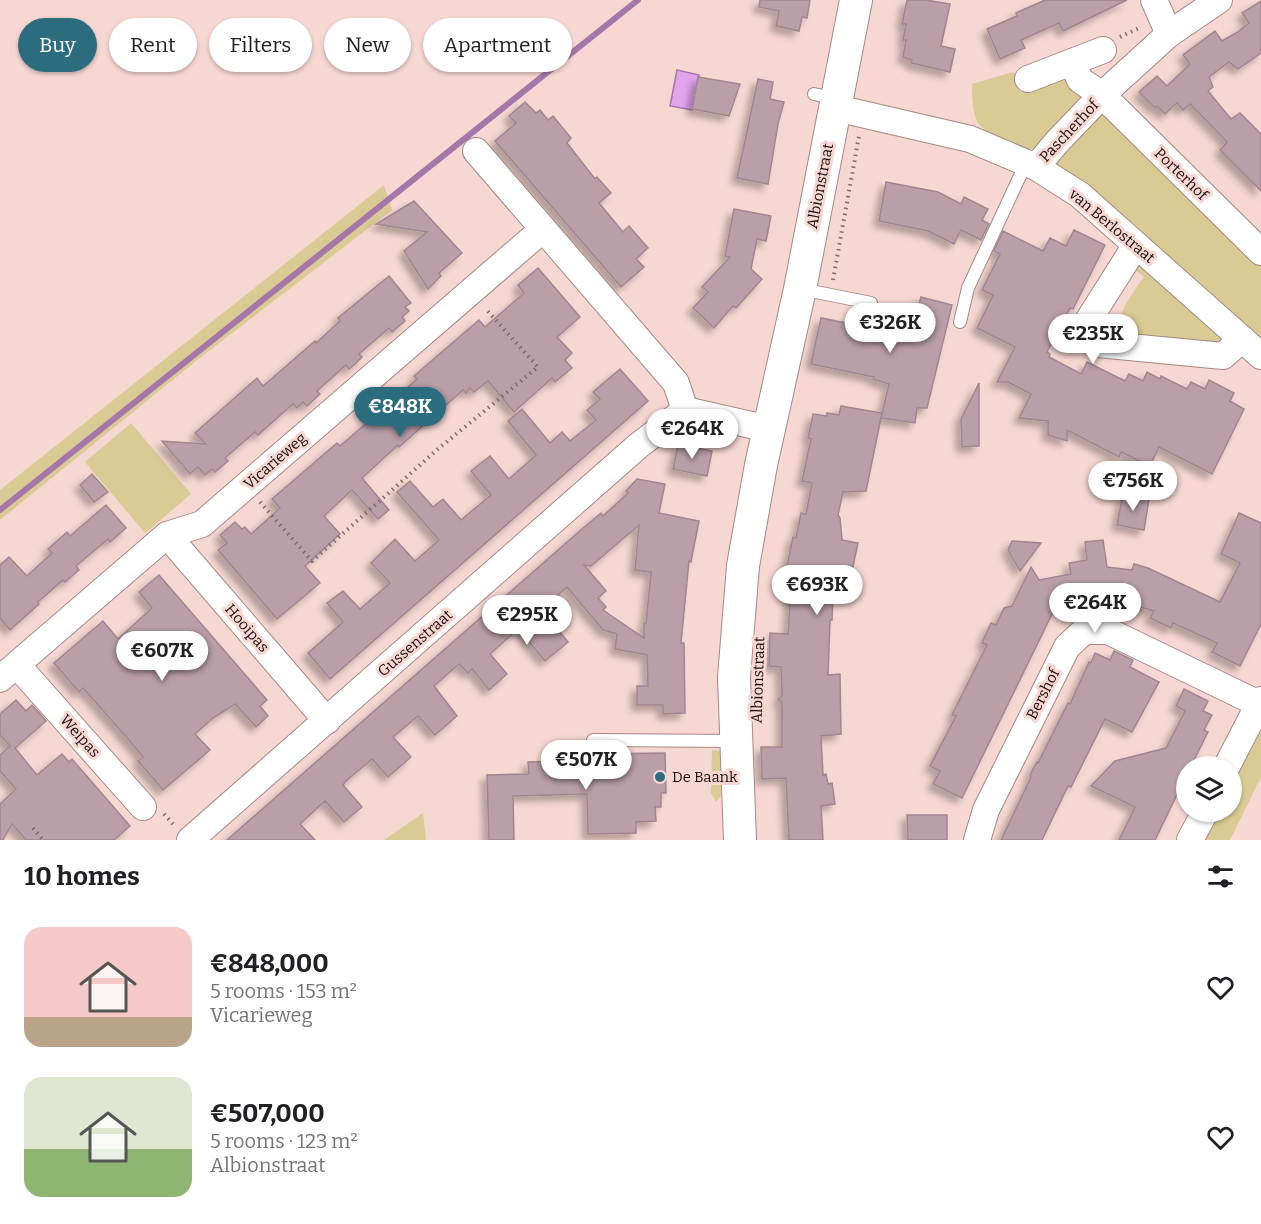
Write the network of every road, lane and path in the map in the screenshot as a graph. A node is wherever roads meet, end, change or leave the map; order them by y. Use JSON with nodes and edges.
{"nodes":[{"id":1,"x":1154,"y":0,"type":"edge"},
{"id":2,"x":1219,"y":0,"type":"edge"},
{"id":3,"x":857,"y":3,"type":"edge"},
{"id":4,"x":1169,"y":34,"type":"junction"},
{"id":5,"x":1103,"y":50,"type":"dead end"},
{"id":6,"x":1072,"y":62,"type":"junction"},
{"id":7,"x":1028,"y":79,"type":"dead end"},
{"id":8,"x":1102,"y":95,"type":"junction"},
{"id":9,"x":838,"y":104,"type":"junction"},
{"id":10,"x":476,"y":151,"type":"dead end"},
{"id":11,"x":1031,"y":165,"type":"junction"},
{"id":12,"x":542,"y":230,"type":"junction"},
{"id":13,"x":1136,"y":245,"type":"junction"},
{"id":14,"x":1261,"y":252,"type":"edge"},
{"id":15,"x":800,"y":289,"type":"junction"},
{"id":16,"x":470,"y":292,"type":"junction"},
{"id":17,"x":830,"y":295,"type":"junction"},
{"id":18,"x":871,"y":303,"type":"dead end"},
{"id":19,"x":960,"y":322,"type":"dead end"},
{"id":20,"x":1242,"y":339,"type":"junction"},
{"id":21,"x":1261,"y":356,"type":"edge"},
{"id":22,"x":685,"y":410,"type":"junction"},
{"id":23,"x":769,"y":429,"type":"junction"},
{"id":24,"x":246,"y":486,"type":"junction"},
{"id":25,"x":167,"y":535,"type":"junction"},
{"id":26,"x":8,"y":672,"type":"edge"},
{"id":27,"x":1260,"y":702,"type":"edge"},
{"id":28,"x":327,"y":721,"type":"junction"},
{"id":29,"x":593,"y":740,"type":"dead end"},
{"id":30,"x":736,"y":741,"type":"junction"},
{"id":31,"x":1232,"y":756,"type":"edge"},
{"id":32,"x":143,"y":807,"type":"dead end"},
{"id":33,"x":1200,"y":822,"type":"edge"},
{"id":34,"x":33,"y":828,"type":"dead end"},
{"id":35,"x":43,"y":840,"type":"edge"},
{"id":36,"x":190,"y":840,"type":"edge"},
{"id":37,"x":740,"y":840,"type":"edge"},
{"id":38,"x":977,"y":840,"type":"edge"},
{"id":39,"x":1190,"y":840,"type":"edge"}],
"edges":[{"from":1,"to":4,"type":"street"},
{"from":2,"to":4,"type":"street","name":"Pascherhof"},
{"from":3,"to":9,"type":"street","name":"Albionstraat"},
{"from":4,"to":8,"type":"street","name":"Pascherhof"},
{"from":5,"to":6,"type":"street"},
{"from":6,"to":7,"type":"street"},
{"from":6,"to":8,"type":"street","name":"Pascherhof"},
{"from":8,"to":11,"type":"street","name":"Pascherhof"},
{"from":8,"to":14,"type":"street","name":"Porterhof"},
{"from":9,"to":11,"type":"street","name":"van Berlostraat"},
{"from":9,"to":15,"type":"street","name":"Albionstraat"},
{"from":9,"to":17,"type":"path","name":"Albionstraat"},
{"from":10,"to":12,"type":"street"},
{"from":11,"to":13,"type":"street","name":"van Berlostraat"},
{"from":11,"to":19,"type":"lane"},
{"from":12,"to":16,"type":"street","name":"Vicarieweg"},
{"from":12,"to":22,"type":"street"},
{"from":13,"to":20,"type":"street","name":"van Berlostraat"},
{"from":13,"to":20,"type":"street"},
{"from":15,"to":17,"type":"lane"},
{"from":15,"to":23,"type":"street","name":"Albionstraat"},
{"from":16,"to":24,"type":"street","name":"Vicarieweg"},
{"from":16,"to":24,"type":"path"},
{"from":17,"to":18,"type":"lane"},
{"from":20,"to":21,"type":"street","name":"van Berlostraat"},
{"from":22,"to":23,"type":"street"},
{"from":22,"to":28,"type":"street","name":"Gussenstraat"},
{"from":23,"to":30,"type":"street","name":"Albionstraat"},
{"from":24,"to":25,"type":"street","name":"Vicarieweg"},
{"from":25,"to":26,"type":"street","name":"Vicarieweg"},
{"from":25,"to":28,"type":"street","name":"Hooipas"},
{"from":26,"to":32,"type":"street","name":"Weipas"},
{"from":27,"to":31,"type":"street"},
{"from":27,"to":38,"type":"street","name":"Bershof"},
{"from":28,"to":36,"type":"street","name":"Gussenstraat"},
{"from":29,"to":30,"type":"lane"},
{"from":30,"to":37,"type":"street","name":"Albionstraat"},
{"from":33,"to":39,"type":"street"},
{"from":34,"to":35,"type":"path"}]}
